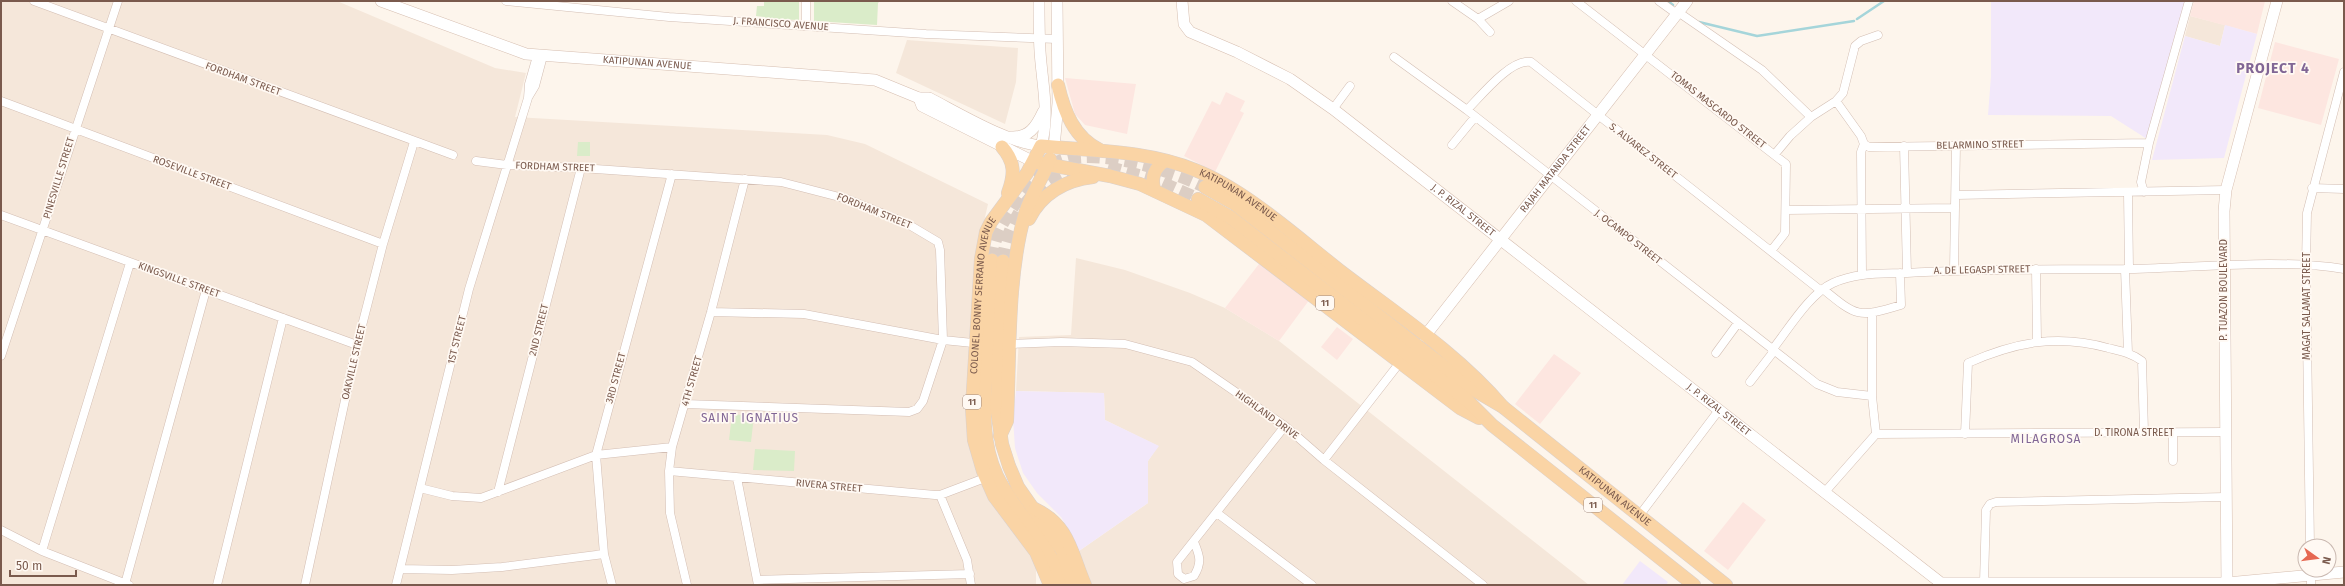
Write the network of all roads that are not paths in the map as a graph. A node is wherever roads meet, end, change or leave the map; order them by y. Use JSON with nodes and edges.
{"nodes":[{"id":1,"x":34,"y":1,"type":"edge"},
{"id":2,"x":118,"y":1,"type":"edge"},
{"id":3,"x":381,"y":1,"type":"edge"},
{"id":4,"x":506,"y":1,"type":"edge"},
{"id":5,"x":806,"y":1,"type":"edge"},
{"id":6,"x":1039,"y":1,"type":"edge"},
{"id":7,"x":1057,"y":1,"type":"edge"},
{"id":8,"x":1182,"y":1,"type":"edge"},
{"id":9,"x":1452,"y":1,"type":"edge"},
{"id":10,"x":1509,"y":1,"type":"edge"},
{"id":11,"x":1576,"y":1,"type":"edge"},
{"id":12,"x":1659,"y":1,"type":"edge"},
{"id":13,"x":1687,"y":1,"type":"edge"},
{"id":14,"x":2189,"y":1,"type":"edge"},
{"id":15,"x":2278,"y":1,"type":"edge"},
{"id":16,"x":1677,"y":13,"type":"junction"},
{"id":17,"x":1478,"y":19,"type":"junction"},
{"id":18,"x":806,"y":26,"type":"junction"},
{"id":19,"x":108,"y":29,"type":"junction"},
{"id":20,"x":1490,"y":32,"type":"dead end"},
{"id":21,"x":1878,"y":35,"type":"dead end"},
{"id":22,"x":1039,"y":38,"type":"junction"},
{"id":23,"x":1057,"y":40,"type":"junction"},
{"id":24,"x":1645,"y":54,"type":"junction"},
{"id":25,"x":540,"y":56,"type":"junction"},
{"id":26,"x":1394,"y":57,"type":"dead end"},
{"id":27,"x":2344,"y":72,"type":"edge"},
{"id":28,"x":1058,"y":85,"type":"junction"},
{"id":29,"x":1350,"y":86,"type":"dead end"},
{"id":30,"x":1,"y":101,"type":"edge"},
{"id":31,"x":1836,"y":101,"type":"junction"},
{"id":32,"x":1045,"y":106,"type":"junction"},
{"id":33,"x":1333,"y":109,"type":"junction"},
{"id":34,"x":1467,"y":110,"type":"junction"},
{"id":35,"x":1597,"y":115,"type":"junction"},
{"id":36,"x":1475,"y":117,"type":"junction"},
{"id":37,"x":1811,"y":117,"type":"junction"},
{"id":38,"x":74,"y":129,"type":"junction"},
{"id":39,"x":414,"y":142,"type":"junction"},
{"id":40,"x":1005,"y":142,"type":"junction"},
{"id":41,"x":2149,"y":143,"type":"junction"},
{"id":42,"x":1864,"y":144,"type":"junction"},
{"id":43,"x":1452,"y":145,"type":"dead end"},
{"id":44,"x":1956,"y":145,"type":"junction"},
{"id":45,"x":1041,"y":146,"type":"junction"},
{"id":46,"x":1904,"y":146,"type":"junction"},
{"id":47,"x":1054,"y":148,"type":"junction"},
{"id":48,"x":1104,"y":151,"type":"junction"},
{"id":49,"x":1775,"y":154,"type":"junction"},
{"id":50,"x":453,"y":155,"type":"dead end"},
{"id":51,"x":1149,"y":157,"type":"junction"},
{"id":52,"x":476,"y":161,"type":"dead end"},
{"id":53,"x":1165,"y":161,"type":"junction"},
{"id":54,"x":1034,"y":162,"type":"junction"},
{"id":55,"x":507,"y":165,"type":"junction"},
{"id":56,"x":1048,"y":165,"type":"junction"},
{"id":57,"x":581,"y":168,"type":"junction"},
{"id":58,"x":672,"y":174,"type":"junction"},
{"id":59,"x":1110,"y":176,"type":"junction"},
{"id":60,"x":1550,"y":176,"type":"junction"},
{"id":61,"x":745,"y":179,"type":"junction"},
{"id":62,"x":1148,"y":187,"type":"junction"},
{"id":63,"x":1205,"y":187,"type":"tunnel mouth"},
{"id":64,"x":2312,"y":188,"type":"junction"},
{"id":65,"x":2344,"y":189,"type":"edge"},
{"id":66,"x":2226,"y":190,"type":"junction"},
{"id":67,"x":2144,"y":192,"type":"junction"},
{"id":68,"x":2128,"y":193,"type":"junction"},
{"id":69,"x":1956,"y":195,"type":"junction"},
{"id":70,"x":1198,"y":199,"type":"tunnel mouth"},
{"id":71,"x":1004,"y":205,"type":"junction"},
{"id":72,"x":1905,"y":208,"type":"junction"},
{"id":73,"x":1955,"y":208,"type":"junction"},
{"id":74,"x":1863,"y":209,"type":"junction"},
{"id":75,"x":1786,"y":210,"type":"junction"},
{"id":76,"x":1,"y":215,"type":"edge"},
{"id":77,"x":43,"y":230,"type":"junction"},
{"id":78,"x":1501,"y":241,"type":"junction"},
{"id":79,"x":383,"y":244,"type":"junction"},
{"id":80,"x":1018,"y":244,"type":"junction"},
{"id":81,"x":1771,"y":251,"type":"junction"},
{"id":82,"x":130,"y":263,"type":"junction"},
{"id":83,"x":2306,"y":265,"type":"junction"},
{"id":84,"x":2224,"y":266,"type":"junction"},
{"id":85,"x":2036,"y":269,"type":"junction"},
{"id":86,"x":2127,"y":269,"type":"junction"},
{"id":87,"x":2344,"y":269,"type":"edge"},
{"id":88,"x":1954,"y":270,"type":"junction"},
{"id":89,"x":1903,"y":273,"type":"junction"},
{"id":90,"x":1862,"y":274,"type":"junction"},
{"id":91,"x":206,"y":290,"type":"junction"},
{"id":92,"x":1822,"y":290,"type":"junction"},
{"id":93,"x":711,"y":312,"type":"junction"},
{"id":94,"x":1872,"y":314,"type":"junction"},
{"id":95,"x":283,"y":318,"type":"junction"},
{"id":96,"x":1738,"y":323,"type":"junction"},
{"id":97,"x":1425,"y":336,"type":"junction"},
{"id":98,"x":943,"y":340,"type":"junction"},
{"id":99,"x":2037,"y":341,"type":"junction"},
{"id":100,"x":973,"y":343,"type":"dead end"},
{"id":101,"x":1011,"y":344,"type":"junction"},
{"id":102,"x":357,"y":346,"type":"junction"},
{"id":103,"x":1773,"y":350,"type":"junction"},
{"id":104,"x":1716,"y":353,"type":"dead end"},
{"id":105,"x":2128,"y":354,"type":"junction"},
{"id":106,"x":1,"y":356,"type":"edge"},
{"id":107,"x":1401,"y":361,"type":"junction"},
{"id":108,"x":1750,"y":382,"type":"dead end"},
{"id":109,"x":1872,"y":396,"type":"junction"},
{"id":110,"x":685,"y":404,"type":"junction"},
{"id":111,"x":1503,"y":407,"type":"junction"},
{"id":112,"x":1719,"y":410,"type":"junction"},
{"id":113,"x":1492,"y":425,"type":"junction"},
{"id":114,"x":1284,"y":426,"type":"junction"},
{"id":115,"x":2144,"y":432,"type":"junction"},
{"id":116,"x":2173,"y":432,"type":"junction"},
{"id":117,"x":2224,"y":432,"type":"junction"},
{"id":118,"x":1876,"y":434,"type":"junction"},
{"id":119,"x":1965,"y":434,"type":"junction"},
{"id":120,"x":1000,"y":436,"type":"junction"},
{"id":121,"x":672,"y":447,"type":"junction"},
{"id":122,"x":596,"y":455,"type":"junction"},
{"id":123,"x":1324,"y":460,"type":"junction"},
{"id":124,"x":2173,"y":461,"type":"dead end"},
{"id":125,"x":669,"y":471,"type":"junction"},
{"id":126,"x":737,"y":478,"type":"junction"},
{"id":127,"x":986,"y":478,"type":"junction"},
{"id":128,"x":420,"y":488,"type":"junction"},
{"id":129,"x":498,"y":492,"type":"junction"},
{"id":130,"x":1824,"y":493,"type":"junction"},
{"id":131,"x":940,"y":495,"type":"junction"},
{"id":132,"x":2225,"y":497,"type":"junction"},
{"id":133,"x":1217,"y":512,"type":"junction"},
{"id":134,"x":1033,"y":516,"type":"junction"},
{"id":135,"x":1639,"y":516,"type":"junction"},
{"id":136,"x":1,"y":530,"type":"edge"},
{"id":137,"x":2310,"y":538,"type":"edge"},
{"id":138,"x":1194,"y":542,"type":"dead end"},
{"id":139,"x":42,"y":551,"type":"junction"},
{"id":140,"x":604,"y":554,"type":"junction"},
{"id":141,"x":400,"y":569,"type":"junction"},
{"id":142,"x":970,"y":574,"type":"junction"},
{"id":143,"x":2299,"y":578,"type":"edge"},
{"id":144,"x":1984,"y":582,"type":"junction"},
{"id":145,"x":758,"y":583,"type":"edge"},
{"id":146,"x":127,"y":584,"type":"edge"},
{"id":147,"x":1940,"y":584,"type":"edge"},
{"id":148,"x":2227,"y":584,"type":"edge"},
{"id":149,"x":217,"y":585,"type":"edge"},
{"id":150,"x":304,"y":585,"type":"edge"},
{"id":151,"x":396,"y":585,"type":"edge"},
{"id":152,"x":612,"y":585,"type":"edge"},
{"id":153,"x":687,"y":585,"type":"edge"},
{"id":154,"x":971,"y":585,"type":"edge"},
{"id":155,"x":1050,"y":585,"type":"edge"},
{"id":156,"x":1062,"y":585,"type":"edge"},
{"id":157,"x":1073,"y":585,"type":"edge"},
{"id":158,"x":1085,"y":585,"type":"edge"},
{"id":159,"x":1312,"y":585,"type":"edge"},
{"id":160,"x":1483,"y":585,"type":"edge"},
{"id":161,"x":1694,"y":585,"type":"edge"},
{"id":162,"x":1726,"y":585,"type":"edge"}],
"edges":[{"from":1,"to":19,"type":"street","name":"FORDHAM STREET"},
{"from":2,"to":19,"type":"street","name":"PINESVILLE STREET"},
{"from":3,"to":25,"type":"street","name":"KATIPUNAN AVENUE"},
{"from":4,"to":18,"type":"street","name":"J. FRANCISCO AVENUE"},
{"from":5,"to":18,"type":"street"},
{"from":6,"to":22,"type":"street","name":"COLONEL BONNY SERRANO AVENUE"},
{"from":7,"to":23,"type":"street"},
{"from":8,"to":33,"type":"street","name":"J. P. RIZAL STREET"},
{"from":9,"to":17,"type":"street"},
{"from":10,"to":17,"type":"street"},
{"from":11,"to":24,"type":"street","name":"TOMAS MASCARDO STREET"},
{"from":12,"to":16,"type":"street"},
{"from":13,"to":16,"type":"street","name":"RAJAH MATANDA STREET"},
{"from":14,"to":41,"type":"street"},
{"from":15,"to":66,"type":"street","name":"P. TUAZON BOULEVARD"},
{"from":16,"to":24,"type":"street","name":"RAJAH MATANDA STREET"},
{"from":16,"to":37,"type":"street"},
{"from":17,"to":20,"type":"street"},
{"from":18,"to":22,"type":"street","name":"J. FRANCISCO AVENUE"},
{"from":19,"to":38,"type":"street","name":"PINESVILLE STREET"},
{"from":19,"to":39,"type":"street","name":"FORDHAM STREET"},
{"from":21,"to":31,"type":"street"},
{"from":22,"to":23,"type":"street","name":"J. FRANCISCO AVENUE"},
{"from":22,"to":32,"type":"street","name":"COLONEL BONNY SERRANO AVENUE"},
{"from":23,"to":28,"type":"street"},
{"from":24,"to":35,"type":"street","name":"RAJAH MATANDA STREET"},
{"from":24,"to":49,"type":"street","name":"TOMAS MASCARDO STREET"},
{"from":25,"to":40,"type":"street","name":"KATIPUNAN AVENUE"},
{"from":25,"to":55,"type":"street","name":"1ST STREET"},
{"from":26,"to":34,"type":"street","name":"J. OCAMPO STREET"},
{"from":27,"to":64,"type":"street","name":"MAGAT SALAMAT STREET"},
{"from":28,"to":47,"type":"street"},
{"from":28,"to":48,"type":"main road"},
{"from":29,"to":33,"type":"street"},
{"from":30,"to":38,"type":"street","name":"ROSEVILLE STREET"},
{"from":31,"to":37,"type":"street"},
{"from":31,"to":42,"type":"street"},
{"from":32,"to":40,"type":"street"},
{"from":32,"to":45,"type":"street","name":"COLONEL BONNY SERRANO AVENUE"},
{"from":33,"to":78,"type":"street","name":"J. P. RIZAL STREET"},
{"from":34,"to":35,"type":"street","name":"S. ALVAREZ STREET"},
{"from":34,"to":36,"type":"street","name":"J. OCAMPO STREET"},
{"from":35,"to":60,"type":"street","name":"RAJAH MATANDA STREET"},
{"from":35,"to":81,"type":"street","name":"S. ALVAREZ STREET"},
{"from":36,"to":43,"type":"street"},
{"from":36,"to":60,"type":"street","name":"J. OCAMPO STREET"},
{"from":37,"to":49,"type":"street"},
{"from":38,"to":77,"type":"street","name":"PINESVILLE STREET"},
{"from":38,"to":79,"type":"street","name":"ROSEVILLE STREET"},
{"from":39,"to":50,"type":"street","name":"FORDHAM STREET"},
{"from":39,"to":79,"type":"street","name":"OAKVILLE STREET"},
{"from":40,"to":45,"type":"street","name":"KATIPUNAN AVENUE"},
{"from":40,"to":54,"type":"street","name":"KATIPUNAN AVENUE"},
{"from":40,"to":71,"type":"main road"},
{"from":41,"to":44,"type":"street","name":"BELARMINO STREET"},
{"from":41,"to":67,"type":"street"},
{"from":42,"to":46,"type":"street","name":"BELARMINO STREET"},
{"from":42,"to":74,"type":"street"},
{"from":44,"to":46,"type":"street","name":"BELARMINO STREET"},
{"from":44,"to":69,"type":"street"},
{"from":45,"to":47,"type":"main road","name":"KATIPUNAN AVENUE","number":"11"},
{"from":45,"to":54,"type":"main road","name":"COLONEL BONNY SERRANO AVENUE","number":"11"},
{"from":46,"to":72,"type":"street"},
{"from":47,"to":48,"type":"main road","name":"KATIPUNAN AVENUE","number":"11"},
{"from":47,"to":56,"type":"main road"},
{"from":48,"to":51,"type":"main road","name":"KATIPUNAN AVENUE","number":"11"},
{"from":49,"to":75,"type":"street","name":"TOMAS MASCARDO STREET"},
{"from":51,"to":53,"type":"main road","name":"KATIPUNAN AVENUE","number":"11"},
{"from":51,"to":62,"type":"main road"},
{"from":52,"to":55,"type":"street","name":"FORDHAM STREET"},
{"from":53,"to":62,"type":"main road"},
{"from":53,"to":97,"type":"main road","name":"KATIPUNAN AVENUE","number":"11"},
{"from":54,"to":56,"type":"main road","name":"KATIPUNAN AVENUE","number":"11"},
{"from":54,"to":71,"type":"main road","name":"COLONEL BONNY SERRANO AVENUE","number":"11"},
{"from":55,"to":57,"type":"street","name":"FORDHAM STREET"},
{"from":55,"to":128,"type":"street","name":"1ST STREET"},
{"from":56,"to":59,"type":"main road","name":"KATIPUNAN AVENUE","number":"11"},
{"from":56,"to":80,"type":"main road"},
{"from":57,"to":58,"type":"street","name":"FORDHAM STREET"},
{"from":57,"to":129,"type":"street","name":"2ND STREET"},
{"from":58,"to":61,"type":"street","name":"FORDHAM STREET"},
{"from":58,"to":122,"type":"street","name":"3RD STREET"},
{"from":59,"to":62,"type":"main road","name":"KATIPUNAN AVENUE","number":"11"},
{"from":59,"to":80,"type":"main road"},
{"from":60,"to":78,"type":"street","name":"RAJAH MATANDA STREET"},
{"from":60,"to":96,"type":"street","name":"J. OCAMPO STREET"},
{"from":61,"to":93,"type":"street","name":"4TH STREET"},
{"from":61,"to":98,"type":"street","name":"FORDHAM STREET"},
{"from":62,"to":107,"type":"main road","name":"KATIPUNAN AVENUE","number":"11"},
{"from":63,"to":111,"type":"main road","name":"KATIPUNAN AVENUE","number":"11"},
{"from":64,"to":65,"type":"street"},
{"from":64,"to":83,"type":"street","name":"MAGAT SALAMAT STREET"},
{"from":66,"to":67,"type":"street"},
{"from":66,"to":84,"type":"street","name":"P. TUAZON BOULEVARD"},
{"from":67,"to":68,"type":"street"},
{"from":68,"to":69,"type":"street"},
{"from":68,"to":86,"type":"street"},
{"from":69,"to":73,"type":"street"},
{"from":70,"to":113,"type":"main road","name":"KATIPUNAN AVENUE","number":"11"},
{"from":71,"to":127,"type":"main road","name":"COLONEL BONNY SERRANO AVENUE","number":"11"},
{"from":72,"to":73,"type":"street"},
{"from":72,"to":74,"type":"street"},
{"from":72,"to":89,"type":"street"},
{"from":73,"to":88,"type":"street"},
{"from":74,"to":75,"type":"street"},
{"from":74,"to":90,"type":"street"},
{"from":75,"to":81,"type":"street","name":"TOMAS MASCARDO STREET"},
{"from":76,"to":77,"type":"street","name":"KINGSVILLE STREET"},
{"from":77,"to":82,"type":"street","name":"KINGSVILLE STREET"},
{"from":77,"to":106,"type":"street","name":"PINESVILLE STREET"},
{"from":78,"to":97,"type":"street","name":"RAJAH MATANDA STREET"},
{"from":78,"to":112,"type":"street","name":"J. P. RIZAL STREET"},
{"from":79,"to":102,"type":"street","name":"OAKVILLE STREET"},
{"from":80,"to":101,"type":"main road"},
{"from":81,"to":92,"type":"street","name":"S. ALVAREZ STREET"},
{"from":82,"to":91,"type":"street","name":"KINGSVILLE STREET"},
{"from":82,"to":139,"type":"street"},
{"from":83,"to":84,"type":"street","name":"A. DE LEGASPI STREET"},
{"from":83,"to":87,"type":"street","name":"A. DE LEGASPI STREET"},
{"from":83,"to":137,"type":"street","name":"MAGAT SALAMAT STREET"},
{"from":84,"to":86,"type":"street","name":"A. DE LEGASPI STREET"},
{"from":84,"to":117,"type":"street","name":"P. TUAZON BOULEVARD"},
{"from":85,"to":86,"type":"street","name":"A. DE LEGASPI STREET"},
{"from":85,"to":88,"type":"street","name":"A. DE LEGASPI STREET"},
{"from":85,"to":99,"type":"street"},
{"from":86,"to":105,"type":"street"},
{"from":88,"to":89,"type":"street","name":"A. DE LEGASPI STREET"},
{"from":89,"to":90,"type":"street","name":"A. DE LEGASPI STREET"},
{"from":89,"to":94,"type":"street"},
{"from":90,"to":92,"type":"street","name":"A. DE LEGASPI STREET"},
{"from":91,"to":95,"type":"street","name":"KINGSVILLE STREET"},
{"from":91,"to":146,"type":"street"},
{"from":92,"to":94,"type":"street","name":"S. ALVAREZ STREET"},
{"from":92,"to":103,"type":"street","name":"A. DE LEGASPI STREET"},
{"from":93,"to":98,"type":"street"},
{"from":93,"to":110,"type":"street","name":"4TH STREET"},
{"from":94,"to":109,"type":"street"},
{"from":95,"to":102,"type":"street","name":"KINGSVILLE STREET"},
{"from":95,"to":149,"type":"street"},
{"from":96,"to":103,"type":"street","name":"J. OCAMPO STREET"},
{"from":96,"to":104,"type":"street"},
{"from":97,"to":111,"type":"main road","name":"KATIPUNAN AVENUE","number":"11"},
{"from":98,"to":100,"type":"street"},
{"from":98,"to":110,"type":"street","name":"FORDHAM STREET"},
{"from":99,"to":105,"type":"street"},
{"from":99,"to":119,"type":"street"},
{"from":101,"to":114,"type":"street","name":"HIGHLAND DRIVE"},
{"from":101,"to":120,"type":"main road"},
{"from":102,"to":150,"type":"street","name":"OAKVILLE STREET"},
{"from":103,"to":108,"type":"street","name":"A. DE LEGASPI STREET"},
{"from":103,"to":109,"type":"street","name":"J. OCAMPO STREET"},
{"from":105,"to":115,"type":"street"},
{"from":107,"to":113,"type":"main road","name":"KATIPUNAN AVENUE","number":"11"},
{"from":107,"to":123,"type":"street"},
{"from":109,"to":118,"type":"street"},
{"from":110,"to":121,"type":"street","name":"4TH STREET"},
{"from":111,"to":135,"type":"main road","name":"KATIPUNAN AVENUE","number":"11"},
{"from":112,"to":130,"type":"street","name":"J. P. RIZAL STREET"},
{"from":112,"to":135,"type":"street"},
{"from":113,"to":161,"type":"main road","name":"KATIPUNAN AVENUE","number":"11"},
{"from":114,"to":123,"type":"street","name":"HIGHLAND DRIVE"},
{"from":114,"to":133,"type":"street"},
{"from":115,"to":116,"type":"street","name":"D. TIRONA STREET"},
{"from":115,"to":119,"type":"street","name":"D. TIRONA STREET"},
{"from":116,"to":117,"type":"street","name":"D. TIRONA STREET"},
{"from":116,"to":124,"type":"street"},
{"from":117,"to":132,"type":"street","name":"P. TUAZON BOULEVARD"},
{"from":118,"to":119,"type":"street","name":"D. TIRONA STREET"},
{"from":118,"to":130,"type":"street"},
{"from":120,"to":134,"type":"main road","name":"COLONEL BONNY SERRANO AVENUE","number":"11"},
{"from":120,"to":134,"type":"main road","name":"COLONEL BONNY SERRANO AVENUE","number":"11"},
{"from":121,"to":122,"type":"street"},
{"from":121,"to":125,"type":"street","name":"4TH STREET"},
{"from":122,"to":129,"type":"street"},
{"from":122,"to":140,"type":"street","name":"3RD STREET"},
{"from":123,"to":160,"type":"street","name":"HIGHLAND DRIVE"},
{"from":125,"to":126,"type":"street","name":"RIVERA STREET"},
{"from":125,"to":153,"type":"street","name":"4TH STREET"},
{"from":126,"to":131,"type":"street","name":"RIVERA STREET"},
{"from":126,"to":145,"type":"street"},
{"from":127,"to":131,"type":"street","name":"RIVERA STREET"},
{"from":127,"to":155,"type":"main road","name":"COLONEL BONNY SERRANO AVENUE","number":"11"},
{"from":128,"to":129,"type":"street"},
{"from":128,"to":141,"type":"street","name":"1ST STREET"},
{"from":130,"to":147,"type":"street","name":"J. P. RIZAL STREET"},
{"from":131,"to":142,"type":"street"},
{"from":132,"to":144,"type":"street"},
{"from":132,"to":148,"type":"street","name":"P. TUAZON BOULEVARD"},
{"from":133,"to":138,"type":"street"},
{"from":133,"to":159,"type":"street"},
{"from":134,"to":156,"type":"main road","number":"11"},
{"from":134,"to":157,"type":"main road","number":"11"},
{"from":134,"to":158,"type":"main road","name":"COLONEL BONNY SERRANO AVENUE","number":"11"},
{"from":135,"to":162,"type":"main road","name":"KATIPUNAN AVENUE","number":"11"},
{"from":136,"to":139,"type":"street"},
{"from":139,"to":146,"type":"street"},
{"from":140,"to":141,"type":"street"},
{"from":140,"to":152,"type":"street","name":"3RD STREET"},
{"from":141,"to":151,"type":"street","name":"1ST STREET"},
{"from":142,"to":145,"type":"street"},
{"from":142,"to":154,"type":"street"},
{"from":143,"to":148,"type":"street","name":"J. P. RIZAL STREET"},
{"from":144,"to":147,"type":"street","name":"J. P. RIZAL STREET"},
{"from":144,"to":148,"type":"street","name":"J. P. RIZAL STREET"}]}
